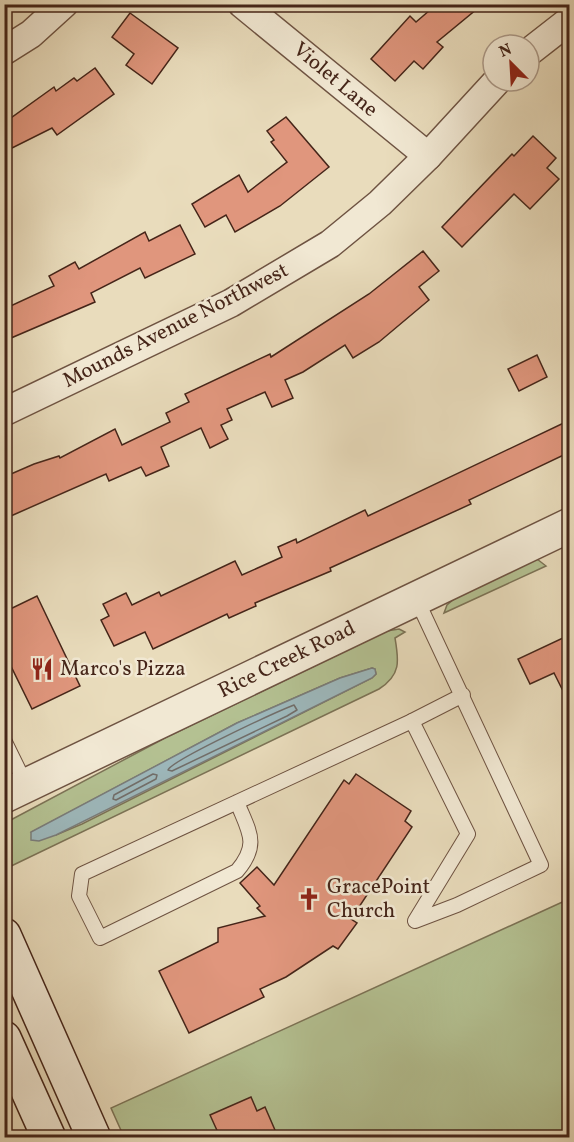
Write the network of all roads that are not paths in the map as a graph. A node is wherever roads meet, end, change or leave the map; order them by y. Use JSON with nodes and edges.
{"nodes":[{"id":1,"x":64,"y":4,"type":"edge"},
{"id":2,"x":242,"y":4,"type":"edge"},
{"id":3,"x":570,"y":20,"type":"edge"},
{"id":4,"x":541,"y":43,"type":"edge"},
{"id":5,"x":4,"y":51,"type":"edge"},
{"id":6,"x":486,"y":93,"type":"edge"},
{"id":7,"x":428,"y":156,"type":"junction"},
{"id":8,"x":4,"y":412,"type":"edge"},
{"id":9,"x":570,"y":525,"type":"edge"},
{"id":10,"x":416,"y":598,"type":"junction"},
{"id":11,"x":463,"y":695,"type":"junction"},
{"id":12,"x":412,"y":721,"type":"junction"},
{"id":13,"x":4,"y":740,"type":"edge"},
{"id":14,"x":15,"y":791,"type":"edge"},
{"id":15,"x":237,"y":802,"type":"junction"},
{"id":16,"x":4,"y":935,"type":"edge"},
{"id":17,"x":4,"y":1038,"type":"edge"},
{"id":18,"x":49,"y":1137,"type":"edge"},
{"id":19,"x":94,"y":1137,"type":"edge"}],
"edges":[{"from":1,"to":5,"type":"street"},
{"from":2,"to":7,"type":"street","name":"Violet Lane"},
{"from":3,"to":4,"type":"street"},
{"from":6,"to":7,"type":"street","name":"Mounds Avenue Northwest"},
{"from":7,"to":8,"type":"street","name":"Mounds Avenue Northwest"},
{"from":9,"to":10,"type":"street","name":"Rice Creek Road"},
{"from":10,"to":11,"type":"lane"},
{"from":10,"to":14,"type":"street","name":"Rice Creek Road"},
{"from":11,"to":12,"type":"lane"},
{"from":11,"to":12,"type":"lane"},
{"from":12,"to":15,"type":"lane"},
{"from":13,"to":14,"type":"lane"},
{"from":15,"to":15,"type":"lane"},
{"from":16,"to":19,"type":"street"},
{"from":17,"to":18,"type":"street"}]}
